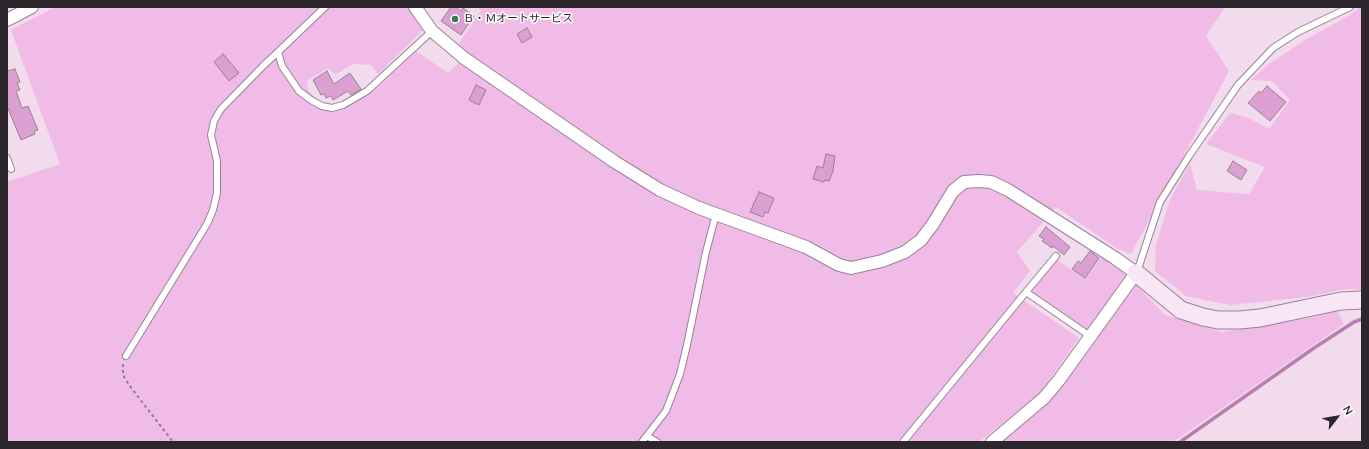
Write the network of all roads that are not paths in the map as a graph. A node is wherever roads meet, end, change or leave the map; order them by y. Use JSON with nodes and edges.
{"nodes":[{"id":1,"x":32,"y":7,"type":"edge"},
{"id":2,"x":325,"y":7,"type":"edge"},
{"id":3,"x":415,"y":7,"type":"edge"},
{"id":4,"x":1350,"y":7,"type":"edge"},
{"id":5,"x":7,"y":20,"type":"edge"},
{"id":6,"x":432,"y":31,"type":"junction"},
{"id":7,"x":278,"y":52,"type":"junction"},
{"id":8,"x":7,"y":158,"type":"edge"},
{"id":9,"x":11,"y":169,"type":"dead end"},
{"id":10,"x":716,"y":214,"type":"junction"},
{"id":11,"x":1056,"y":256,"type":"dead end"},
{"id":12,"x":1136,"y":273,"type":"junction"},
{"id":13,"x":1026,"y":292,"type":"junction"},
{"id":14,"x":1362,"y":300,"type":"edge"},
{"id":15,"x":1090,"y":336,"type":"junction"},
{"id":16,"x":126,"y":356,"type":"road end"},
{"id":17,"x":647,"y":436,"type":"junction"},
{"id":18,"x":642,"y":442,"type":"edge"},
{"id":19,"x":657,"y":442,"type":"edge"},
{"id":20,"x":903,"y":442,"type":"edge"},
{"id":21,"x":992,"y":442,"type":"edge"}],
"edges":[{"from":1,"to":5,"type":"street"},
{"from":2,"to":7,"type":"lane"},
{"from":3,"to":6,"type":"street"},
{"from":4,"to":12,"type":"lane"},
{"from":6,"to":7,"type":"lane"},
{"from":6,"to":10,"type":"street"},
{"from":7,"to":16,"type":"lane"},
{"from":8,"to":9,"type":"lane"},
{"from":10,"to":12,"type":"street"},
{"from":10,"to":17,"type":"lane"},
{"from":11,"to":13,"type":"lane"},
{"from":12,"to":14,"type":"street"},
{"from":12,"to":15,"type":"street"},
{"from":13,"to":15,"type":"lane"},
{"from":13,"to":20,"type":"lane"},
{"from":15,"to":21,"type":"street"},
{"from":17,"to":18,"type":"lane"},
{"from":17,"to":19,"type":"lane"}]}
